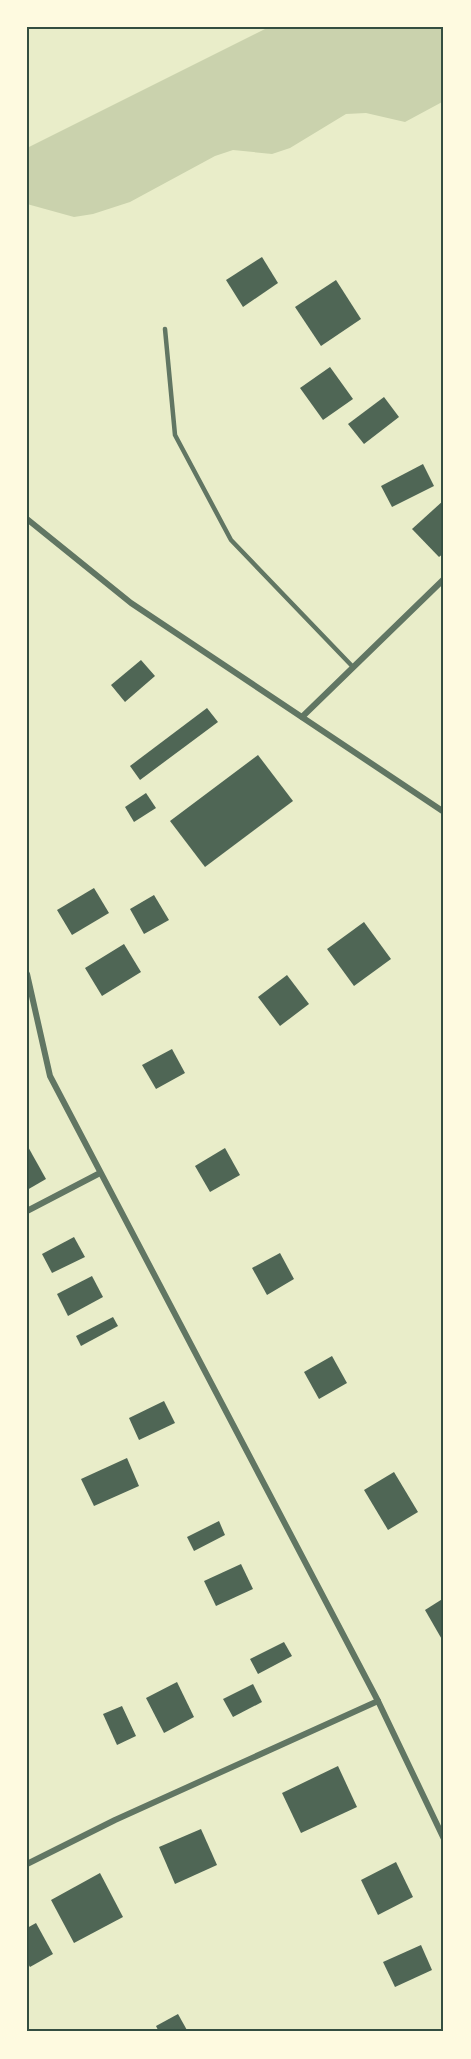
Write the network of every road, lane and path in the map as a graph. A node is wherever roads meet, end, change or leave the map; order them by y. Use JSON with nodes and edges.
{"nodes":[{"id":1,"x":165,"y":329,"type":"dead end"},
{"id":2,"x":27,"y":519,"type":"edge"},
{"id":3,"x":444,"y":579,"type":"edge"},
{"id":4,"x":353,"y":667,"type":"junction"},
{"id":5,"x":302,"y":717,"type":"junction"},
{"id":6,"x":444,"y":812,"type":"edge"},
{"id":7,"x":27,"y":974,"type":"edge"},
{"id":8,"x":100,"y":1173,"type":"junction"},
{"id":9,"x":27,"y":1211,"type":"edge"},
{"id":10,"x":378,"y":1701,"type":"junction"},
{"id":11,"x":444,"y":1839,"type":"edge"},
{"id":12,"x":27,"y":1864,"type":"edge"}],
"edges":[{"from":1,"to":4,"type":"lane"},
{"from":2,"to":5,"type":"street"},
{"from":3,"to":4,"type":"street"},
{"from":4,"to":5,"type":"street"},
{"from":5,"to":6,"type":"street"},
{"from":7,"to":8,"type":"street"},
{"from":8,"to":9,"type":"street"},
{"from":8,"to":10,"type":"street"},
{"from":10,"to":11,"type":"street"},
{"from":10,"to":12,"type":"street"}]}
